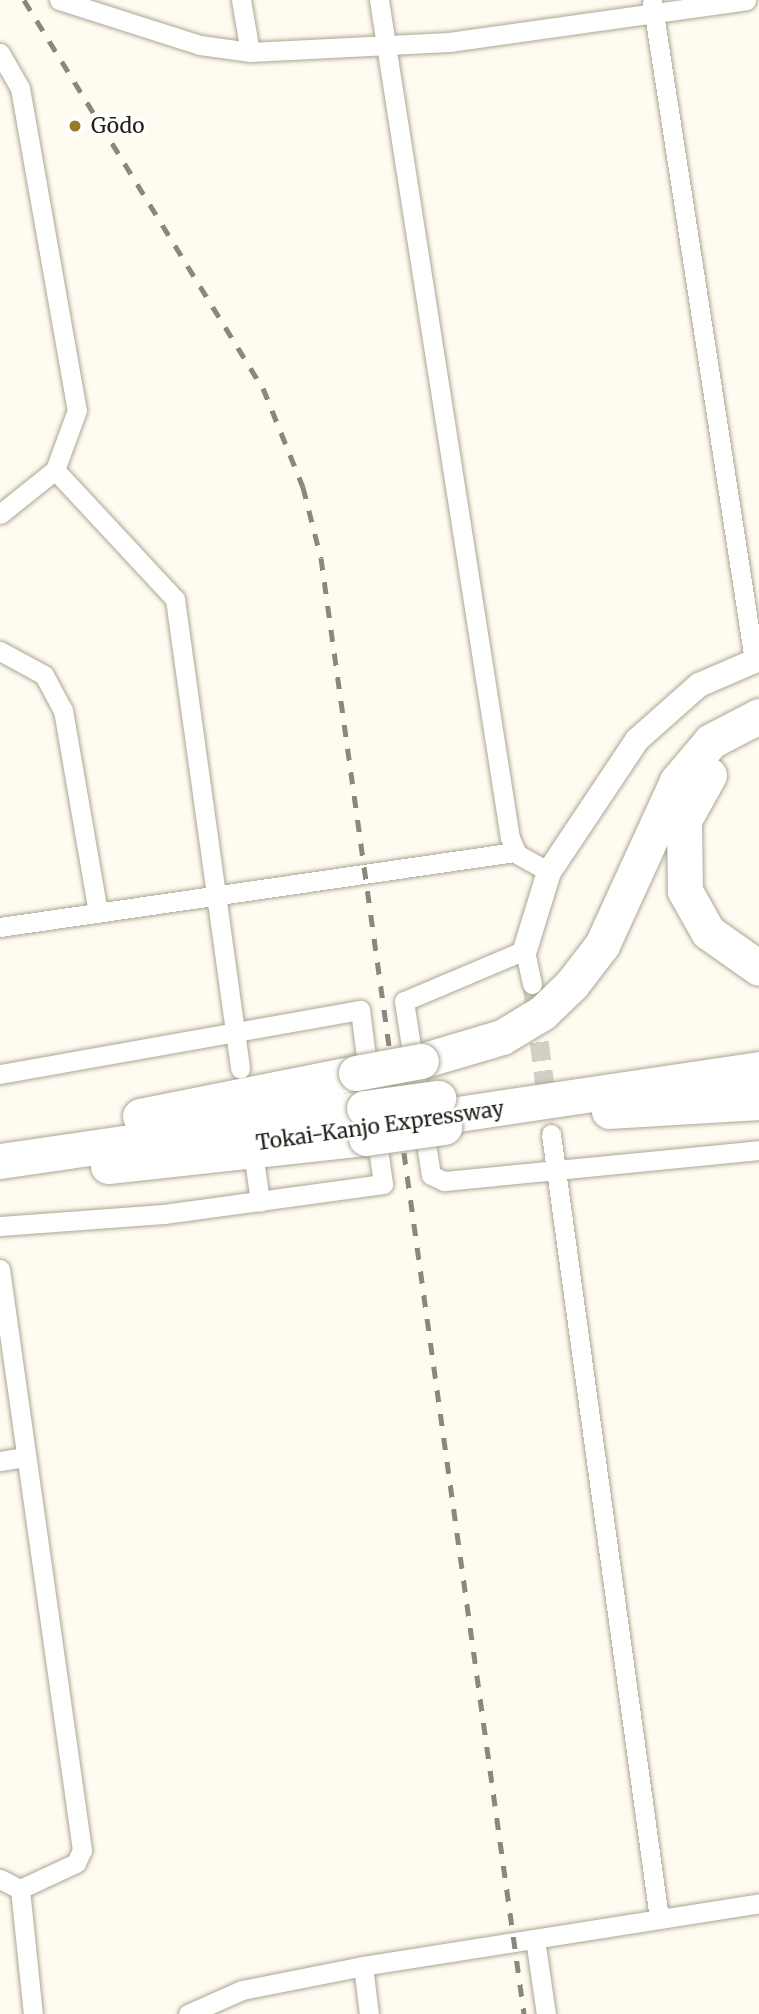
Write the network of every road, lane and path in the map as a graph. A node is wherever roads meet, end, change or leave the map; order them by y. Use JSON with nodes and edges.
{"nodes":[{"id":1,"x":59,"y":0,"type":"edge"},
{"id":2,"x":241,"y":0,"type":"edge"},
{"id":3,"x":379,"y":0,"type":"edge"},
{"id":4,"x":746,"y":0,"type":"edge"},
{"id":5,"x":653,"y":6,"type":"edge"},
{"id":6,"x":387,"y":47,"type":"junction"},
{"id":7,"x":250,"y":52,"type":"junction"},
{"id":8,"x":0,"y":53,"type":"edge"},
{"id":9,"x":55,"y":470,"type":"junction"},
{"id":10,"x":0,"y":514,"type":"edge"},
{"id":11,"x":0,"y":651,"type":"edge"},
{"id":12,"x":757,"y":659,"type":"edge"},
{"id":13,"x":759,"y":716,"type":"edge"},
{"id":14,"x":759,"y":738,"type":"edge"},
{"id":15,"x":515,"y":852,"type":"junction"},
{"id":16,"x":549,"y":872,"type":"junction"},
{"id":17,"x":217,"y":894,"type":"junction"},
{"id":18,"x":98,"y":912,"type":"junction"},
{"id":19,"x":0,"y":927,"type":"edge"},
{"id":20,"x":525,"y":950,"type":"junction"},
{"id":21,"x":759,"y":968,"type":"edge"},
{"id":22,"x":531,"y":984,"type":"tunnel mouth"},
{"id":23,"x":234,"y":1032,"type":"junction"},
{"id":24,"x":759,"y":1059,"type":"edge"},
{"id":25,"x":240,"y":1069,"type":"dead end"},
{"id":26,"x":759,"y":1069,"type":"edge"},
{"id":27,"x":0,"y":1074,"type":"edge"},
{"id":28,"x":759,"y":1102,"type":"edge"},
{"id":29,"x":440,"y":1114,"type":"junction"},
{"id":30,"x":364,"y":1125,"type":"junction"},
{"id":31,"x":551,"y":1134,"type":"tunnel mouth"},
{"id":32,"x":0,"y":1146,"type":"edge"},
{"id":33,"x":759,"y":1150,"type":"edge"},
{"id":34,"x":0,"y":1161,"type":"edge"},
{"id":35,"x":254,"y":1166,"type":"dead end"},
{"id":36,"x":555,"y":1168,"type":"junction"},
{"id":37,"x":0,"y":1180,"type":"edge"},
{"id":38,"x":260,"y":1202,"type":"junction"},
{"id":39,"x":0,"y":1226,"type":"edge"},
{"id":40,"x":0,"y":1269,"type":"edge"},
{"id":41,"x":26,"y":1457,"type":"junction"},
{"id":42,"x":0,"y":1461,"type":"edge"},
{"id":43,"x":0,"y":1879,"type":"edge"},
{"id":44,"x":20,"y":1889,"type":"junction"},
{"id":45,"x":759,"y":1903,"type":"edge"},
{"id":46,"x":659,"y":1917,"type":"junction"},
{"id":47,"x":535,"y":1939,"type":"junction"},
{"id":48,"x":363,"y":1966,"type":"junction"},
{"id":49,"x":33,"y":2014,"type":"edge"},
{"id":50,"x":188,"y":2014,"type":"edge"},
{"id":51,"x":369,"y":2014,"type":"edge"},
{"id":52,"x":546,"y":2014,"type":"edge"}],
"edges":[{"from":1,"to":7,"type":"street"},
{"from":2,"to":7,"type":"street"},
{"from":3,"to":6,"type":"street"},
{"from":4,"to":5,"type":"street"},
{"from":5,"to":6,"type":"street"},
{"from":5,"to":12,"type":"street"},
{"from":6,"to":7,"type":"street"},
{"from":6,"to":15,"type":"street"},
{"from":8,"to":9,"type":"street"},
{"from":9,"to":10,"type":"street"},
{"from":9,"to":17,"type":"street"},
{"from":11,"to":18,"type":"street"},
{"from":12,"to":16,"type":"street"},
{"from":13,"to":32,"type":"highway","bridge":true},
{"from":14,"to":21,"type":"highway"},
{"from":15,"to":16,"type":"street"},
{"from":15,"to":17,"type":"street"},
{"from":16,"to":20,"type":"street"},
{"from":17,"to":18,"type":"street"},
{"from":17,"to":23,"type":"street"},
{"from":18,"to":19,"type":"street"},
{"from":20,"to":22,"type":"street"},
{"from":20,"to":36,"type":"street"},
{"from":23,"to":25,"type":"street"},
{"from":23,"to":27,"type":"street"},
{"from":23,"to":38,"type":"street"},
{"from":24,"to":29,"type":"highway","name":"Tokai-Kanjo Expressway"},
{"from":26,"to":29,"type":"highway","name":"Tokai-Kanjo Expressway"},
{"from":28,"to":29,"type":"highway"},
{"from":29,"to":30,"type":"highway","name":"Tokai-Kanjo Expressway"},
{"from":30,"to":34,"type":"highway","name":"Tokai-Kanjo Expressway"},
{"from":30,"to":37,"type":"highway","name":"Tokai-Kanjo Expressway"},
{"from":31,"to":36,"type":"street"},
{"from":33,"to":36,"type":"street"},
{"from":35,"to":38,"type":"street"},
{"from":36,"to":46,"type":"street"},
{"from":38,"to":39,"type":"street"},
{"from":40,"to":41,"type":"street"},
{"from":41,"to":42,"type":"street"},
{"from":41,"to":44,"type":"street"},
{"from":43,"to":44,"type":"street"},
{"from":44,"to":49,"type":"street"},
{"from":45,"to":46,"type":"street"},
{"from":46,"to":47,"type":"street"},
{"from":47,"to":48,"type":"street"},
{"from":47,"to":52,"type":"street"},
{"from":48,"to":50,"type":"street"},
{"from":48,"to":51,"type":"street"}]}
